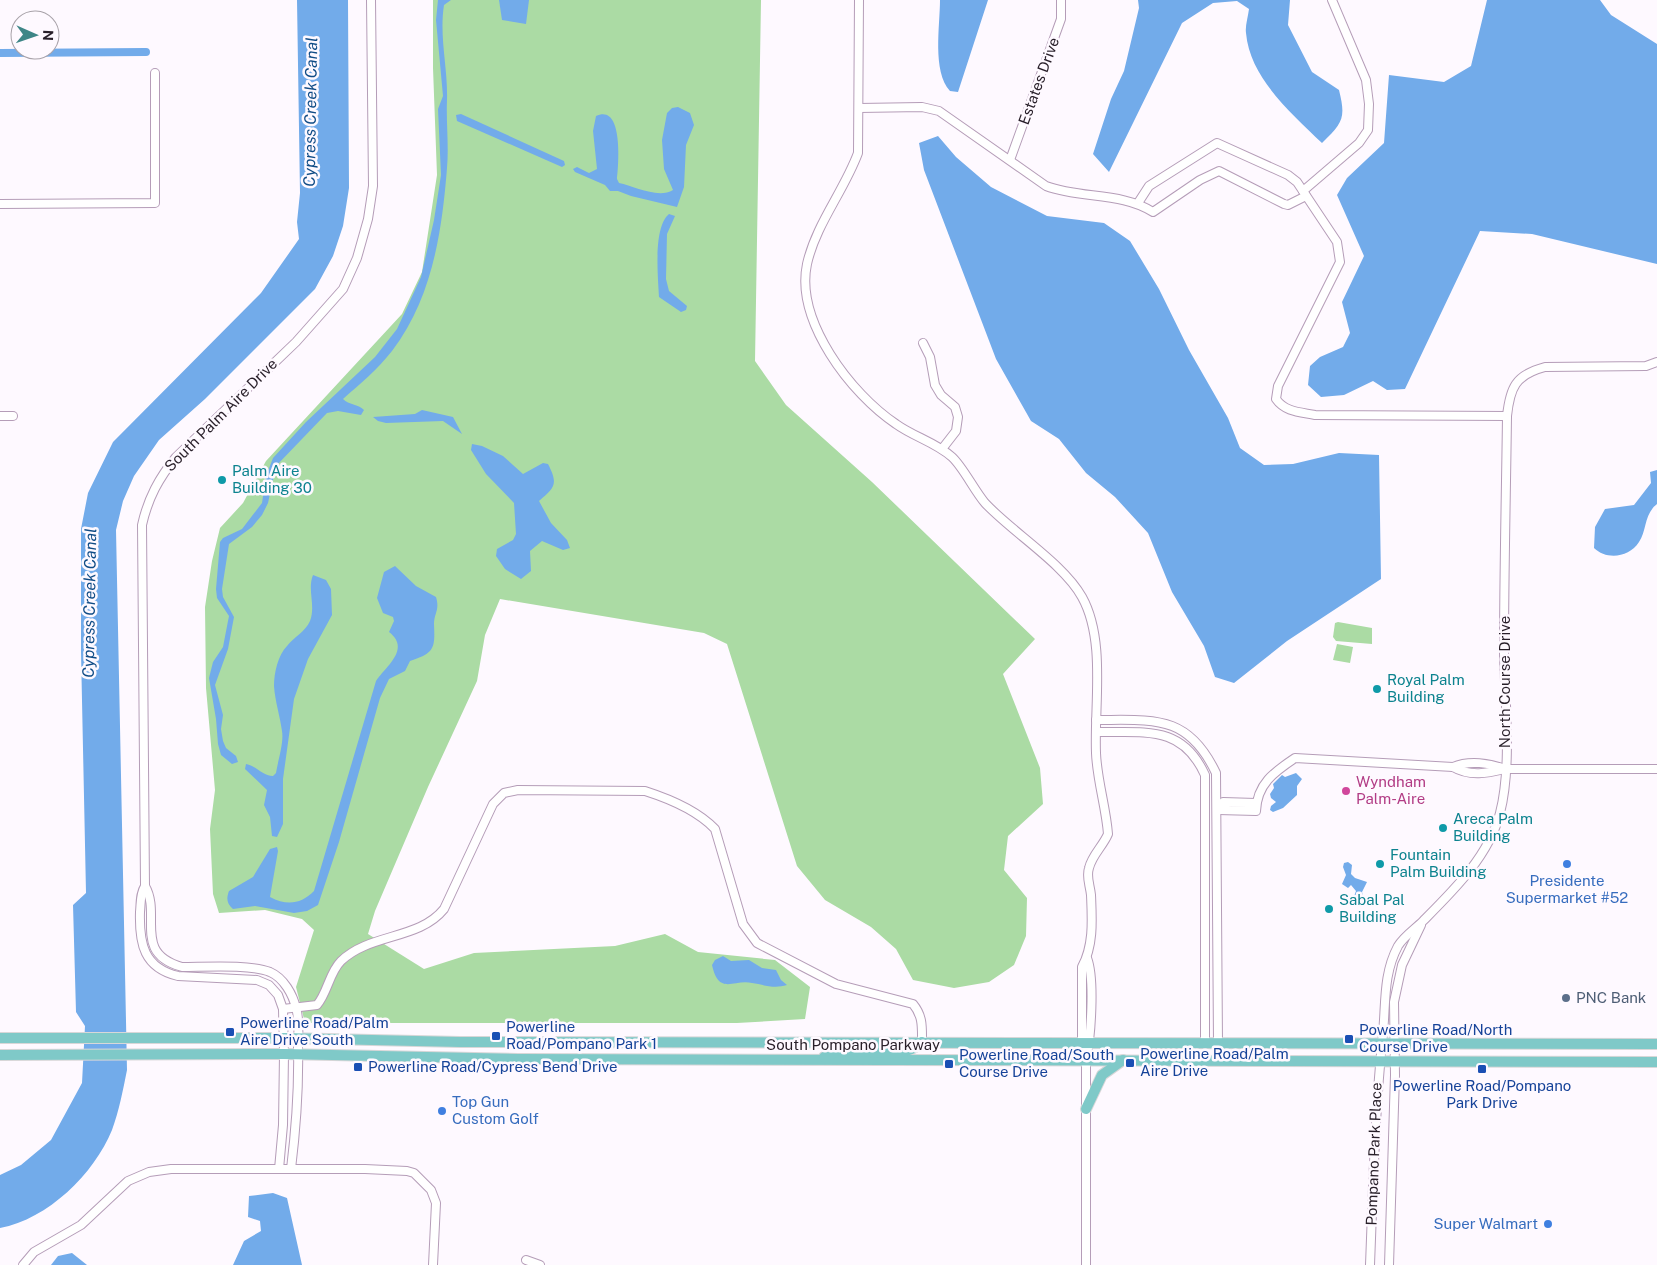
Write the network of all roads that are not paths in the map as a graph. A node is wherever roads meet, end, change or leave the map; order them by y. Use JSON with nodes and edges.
{"nodes":[{"id":1,"x":371,"y":0,"type":"edge"},
{"id":2,"x":859,"y":0,"type":"edge"},
{"id":3,"x":1061,"y":0,"type":"edge"},
{"id":4,"x":1332,"y":0,"type":"edge"},
{"id":5,"x":155,"y":73,"type":"dead end"},
{"id":6,"x":859,"y":108,"type":"junction"},
{"id":7,"x":1010,"y":160,"type":"junction"},
{"id":8,"x":1305,"y":193,"type":"junction"},
{"id":9,"x":1138,"y":203,"type":"junction"},
{"id":10,"x":0,"y":204,"type":"edge"},
{"id":11,"x":923,"y":343,"type":"dead end"},
{"id":12,"x":1657,"y":362,"type":"edge"},
{"id":13,"x":0,"y":416,"type":"edge"},
{"id":14,"x":13,"y":416,"type":"dead end"},
{"id":15,"x":1507,"y":416,"type":"junction"},
{"id":16,"x":942,"y":449,"type":"junction"},
{"id":17,"x":1096,"y":720,"type":"junction"},
{"id":18,"x":1096,"y":732,"type":"junction"},
{"id":19,"x":1505,"y":769,"type":"junction"},
{"id":20,"x":1657,"y":769,"type":"edge"},
{"id":21,"x":1218,"y":810,"type":"junction"},
{"id":22,"x":1217,"y":882,"type":"junction"},
{"id":23,"x":1205,"y":883,"type":"junction"},
{"id":24,"x":145,"y":886,"type":"junction"},
{"id":25,"x":1423,"y":921,"type":"junction"},
{"id":26,"x":1217,"y":946,"type":"junction"},
{"id":27,"x":1205,"y":947,"type":"junction"},
{"id":28,"x":283,"y":1009,"type":"junction"},
{"id":29,"x":297,"y":1009,"type":"junction"},
{"id":30,"x":0,"y":1038,"type":"edge"},
{"id":31,"x":284,"y":1038,"type":"junction"},
{"id":32,"x":298,"y":1038,"type":"junction"},
{"id":33,"x":519,"y":1042,"type":"junction"},
{"id":34,"x":922,"y":1042,"type":"junction"},
{"id":35,"x":1205,"y":1043,"type":"junction"},
{"id":36,"x":1218,"y":1043,"type":"junction"},
{"id":37,"x":1381,"y":1043,"type":"junction"},
{"id":38,"x":1085,"y":1044,"type":"junction"},
{"id":39,"x":1394,"y":1044,"type":"junction"},
{"id":40,"x":1657,"y":1044,"type":"edge"},
{"id":41,"x":284,"y":1054,"type":"junction"},
{"id":42,"x":0,"y":1055,"type":"edge"},
{"id":43,"x":298,"y":1055,"type":"junction"},
{"id":44,"x":518,"y":1059,"type":"junction"},
{"id":45,"x":1086,"y":1059,"type":"junction"},
{"id":46,"x":819,"y":1060,"type":"junction"},
{"id":47,"x":1124,"y":1060,"type":"junction"},
{"id":48,"x":1379,"y":1061,"type":"junction"},
{"id":49,"x":1394,"y":1062,"type":"junction"},
{"id":50,"x":1657,"y":1062,"type":"edge"},
{"id":51,"x":1086,"y":1109,"type":"junction"},
{"id":52,"x":279,"y":1169,"type":"junction"},
{"id":53,"x":291,"y":1169,"type":"junction"},
{"id":54,"x":526,"y":1260,"type":"dead end"},
{"id":55,"x":23,"y":1265,"type":"edge"},
{"id":56,"x":433,"y":1265,"type":"edge"},
{"id":57,"x":540,"y":1265,"type":"edge"},
{"id":58,"x":1086,"y":1265,"type":"edge"},
{"id":59,"x":1370,"y":1265,"type":"edge"},
{"id":60,"x":1389,"y":1265,"type":"edge"}],
"edges":[{"from":1,"to":24,"type":"street","name":"South Palm Aire Drive"},
{"from":2,"to":6,"type":"street"},
{"from":3,"to":7,"type":"street","name":"Estates Drive"},
{"from":4,"to":8,"type":"street"},
{"from":5,"to":10,"type":"street"},
{"from":6,"to":7,"type":"street"},
{"from":6,"to":16,"type":"street"},
{"from":7,"to":9,"type":"street"},
{"from":8,"to":9,"type":"street"},
{"from":8,"to":9,"type":"street"},
{"from":8,"to":15,"type":"street"},
{"from":11,"to":16,"type":"street"},
{"from":12,"to":15,"type":"street","name":"North Course Drive"},
{"from":13,"to":14,"type":"street"},
{"from":15,"to":19,"type":"street","name":"North Course Drive"},
{"from":16,"to":17,"type":"street"},
{"from":17,"to":18,"type":"street"},
{"from":17,"to":21,"type":"street"},
{"from":18,"to":23,"type":"street"},
{"from":18,"to":38,"type":"street"},
{"from":19,"to":20,"type":"street"},
{"from":19,"to":21,"type":"street"},
{"from":19,"to":25,"type":"street","name":"North Course Drive"},
{"from":21,"to":22,"type":"street"},
{"from":22,"to":23,"type":"street"},
{"from":22,"to":26,"type":"street"},
{"from":23,"to":27,"type":"street"},
{"from":24,"to":28,"type":"street","name":"South Palm Aire Drive"},
{"from":24,"to":29,"type":"street","name":"South Palm Aire Drive"},
{"from":25,"to":37,"type":"street","name":"North Course Drive"},
{"from":25,"to":39,"type":"street","name":"North Course Drive"},
{"from":26,"to":27,"type":"street"},
{"from":26,"to":36,"type":"street"},
{"from":27,"to":35,"type":"street"},
{"from":28,"to":29,"type":"street"},
{"from":28,"to":31,"type":"street","name":"South Palm Aire Drive"},
{"from":29,"to":32,"type":"street","name":"South Palm Aire Drive"},
{"from":29,"to":34,"type":"street"},
{"from":30,"to":31,"type":"main road","name":"South Pompano Parkway"},
{"from":31,"to":32,"type":"main road","name":"South Pompano Parkway"},
{"from":31,"to":41,"type":"street","name":"South Palm Aire Drive"},
{"from":32,"to":33,"type":"main road","name":"South Pompano Parkway"},
{"from":32,"to":43,"type":"street","name":"South Palm Aire Drive"},
{"from":33,"to":34,"type":"main road","name":"South Pompano Parkway"},
{"from":33,"to":44,"type":"street"},
{"from":34,"to":38,"type":"main road","name":"South Pompano Parkway"},
{"from":34,"to":46,"type":"main road"},
{"from":35,"to":36,"type":"main road","name":"South Pompano Parkway"},
{"from":35,"to":38,"type":"main road","name":"South Pompano Parkway"},
{"from":36,"to":37,"type":"main road","name":"South Pompano Parkway"},
{"from":37,"to":39,"type":"main road","name":"South Pompano Parkway"},
{"from":37,"to":48,"type":"street","name":"Pompano Park Place"},
{"from":38,"to":45,"type":"street"},
{"from":39,"to":40,"type":"main road","name":"South Pompano Parkway"},
{"from":39,"to":49,"type":"street","name":"North Course Drive"},
{"from":41,"to":42,"type":"main road","name":"South Pompano Parkway"},
{"from":41,"to":43,"type":"main road","name":"South Pompano Parkway"},
{"from":41,"to":52,"type":"street","name":"South Palm Aire Drive"},
{"from":43,"to":44,"type":"main road","name":"South Pompano Parkway"},
{"from":43,"to":53,"type":"street","name":"South Palm Aire Drive"},
{"from":44,"to":46,"type":"main road","name":"South Pompano Parkway"},
{"from":45,"to":46,"type":"main road","name":"South Pompano Parkway"},
{"from":45,"to":47,"type":"main road","name":"South Pompano Parkway"},
{"from":45,"to":51,"type":"street"},
{"from":47,"to":48,"type":"main road","name":"South Pompano Parkway"},
{"from":47,"to":51,"type":"main road"},
{"from":48,"to":49,"type":"main road","name":"South Pompano Parkway"},
{"from":48,"to":59,"type":"street","name":"Pompano Park Place"},
{"from":49,"to":50,"type":"main road","name":"South Pompano Parkway"},
{"from":49,"to":60,"type":"street","name":"Pompano Park Place"},
{"from":51,"to":58,"type":"street"},
{"from":52,"to":53,"type":"street"},
{"from":52,"to":55,"type":"street"},
{"from":53,"to":56,"type":"street"},
{"from":54,"to":57,"type":"street"}]}
